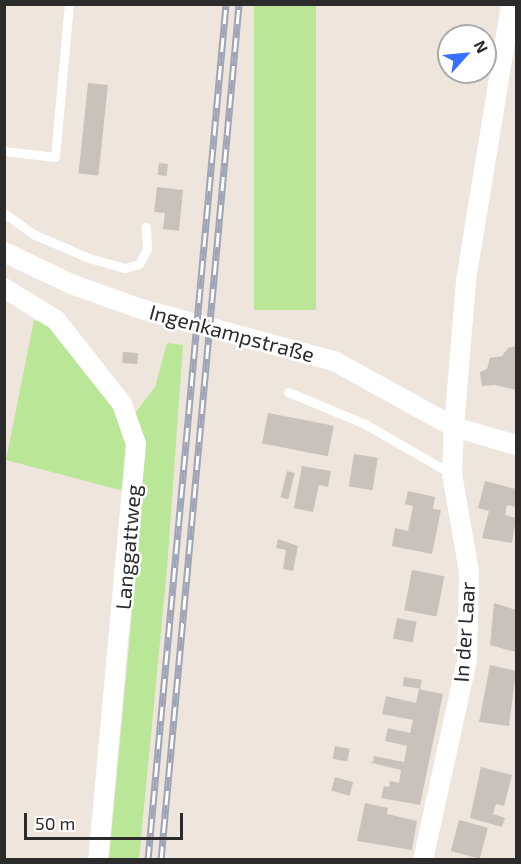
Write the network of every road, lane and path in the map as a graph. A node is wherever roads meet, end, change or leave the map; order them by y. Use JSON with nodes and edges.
{"nodes":[{"id":1,"x":69,"y":4,"type":"edge"},
{"id":2,"x":511,"y":4,"type":"edge"},
{"id":3,"x":4,"y":151,"type":"edge"},
{"id":4,"x":4,"y":213,"type":"edge"},
{"id":5,"x":146,"y":227,"type":"dead end"},
{"id":6,"x":4,"y":252,"type":"edge"},
{"id":7,"x":4,"y":288,"type":"edge"},
{"id":8,"x":288,"y":392,"type":"dead end"},
{"id":9,"x":454,"y":427,"type":"junction"},
{"id":10,"x":516,"y":445,"type":"edge"},
{"id":11,"x":453,"y":474,"type":"junction"},
{"id":12,"x":98,"y":860,"type":"edge"},
{"id":13,"x":423,"y":860,"type":"edge"}],
"edges":[{"from":1,"to":3,"type":"lane"},
{"from":2,"to":9,"type":"street"},
{"from":4,"to":5,"type":"lane"},
{"from":6,"to":9,"type":"street","name":"Ingenkampstraße"},
{"from":7,"to":12,"type":"street","name":"Langgattweg"},
{"from":8,"to":11,"type":"lane"},
{"from":9,"to":10,"type":"street","name":"Ingenkampstraße"},
{"from":9,"to":11,"type":"street","name":"In der Laar"},
{"from":11,"to":13,"type":"street","name":"In der Laar"}]}
